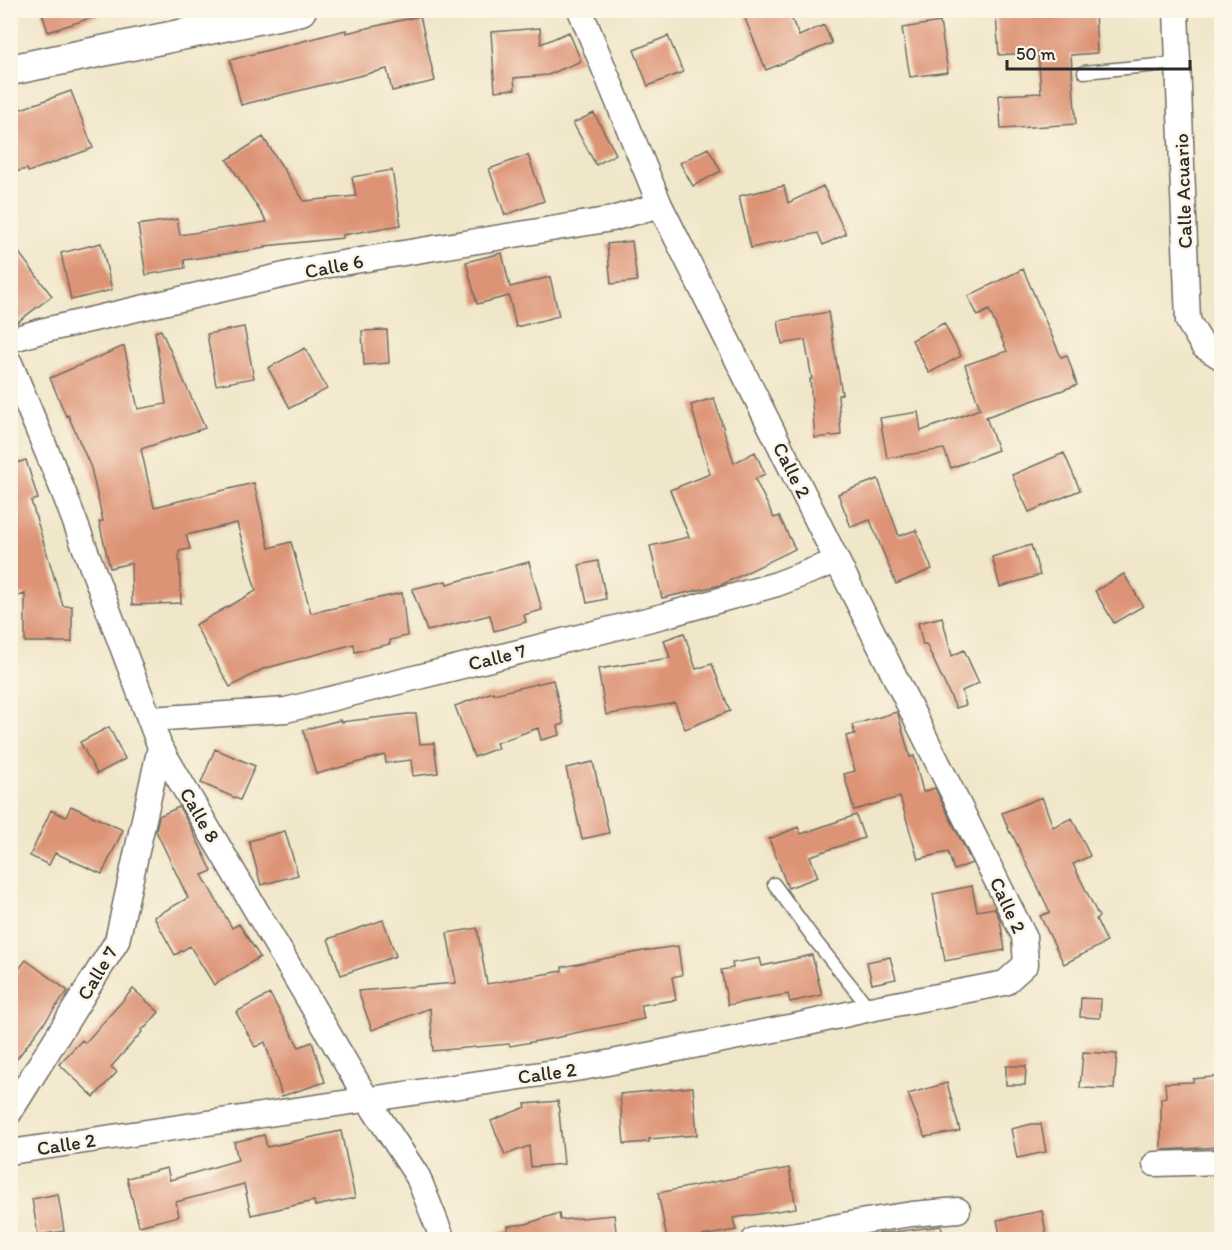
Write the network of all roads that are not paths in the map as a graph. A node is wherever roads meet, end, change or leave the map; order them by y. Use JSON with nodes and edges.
{"nodes":[{"id":1,"x":301,"y":10,"type":"edge"},
{"id":2,"x":580,"y":10,"type":"edge"},
{"id":3,"x":1176,"y":10,"type":"edge"},
{"id":4,"x":1179,"y":63,"type":"junction"},
{"id":5,"x":10,"y":70,"type":"edge"},
{"id":6,"x":1083,"y":72,"type":"dead end"},
{"id":7,"x":660,"y":205,"type":"junction"},
{"id":8,"x":10,"y":340,"type":"edge"},
{"id":9,"x":1221,"y":358,"type":"edge"},
{"id":10,"x":10,"y":363,"type":"edge"},
{"id":11,"x":837,"y":561,"type":"junction"},
{"id":12,"x":150,"y":719,"type":"junction"},
{"id":13,"x":160,"y":747,"type":"junction"},
{"id":14,"x":774,"y":884,"type":"dead end"},
{"id":15,"x":870,"y":1010,"type":"junction"},
{"id":16,"x":367,"y":1099,"type":"junction"},
{"id":17,"x":10,"y":1112,"type":"edge"},
{"id":18,"x":10,"y":1152,"type":"edge"},
{"id":19,"x":1221,"y":1162,"type":"edge"},
{"id":20,"x":1155,"y":1164,"type":"dead end"},
{"id":21,"x":958,"y":1210,"type":"dead end"},
{"id":22,"x":443,"y":1239,"type":"edge"},
{"id":23,"x":754,"y":1239,"type":"edge"}],
"edges":[{"from":1,"to":5,"type":"street"},
{"from":2,"to":7,"type":"street","name":"Calle 2"},
{"from":3,"to":4,"type":"street","name":"Calle Acuario"},
{"from":4,"to":6,"type":"lane"},
{"from":4,"to":9,"type":"street","name":"Calle Acuario"},
{"from":7,"to":8,"type":"street","name":"Calle 6"},
{"from":7,"to":11,"type":"street","name":"Calle 2"},
{"from":10,"to":12,"type":"street","name":"Calle 8"},
{"from":11,"to":12,"type":"street","name":"Calle 7"},
{"from":11,"to":15,"type":"street","name":"Calle 2"},
{"from":12,"to":13,"type":"street","name":"Calle 8"},
{"from":13,"to":16,"type":"street","name":"Calle 8"},
{"from":13,"to":17,"type":"street","name":"Calle 7"},
{"from":14,"to":15,"type":"lane"},
{"from":15,"to":16,"type":"street","name":"Calle 2"},
{"from":16,"to":18,"type":"street","name":"Calle 2"},
{"from":16,"to":22,"type":"street","name":"Calle 8"},
{"from":19,"to":20,"type":"street"},
{"from":21,"to":23,"type":"street"}]}
